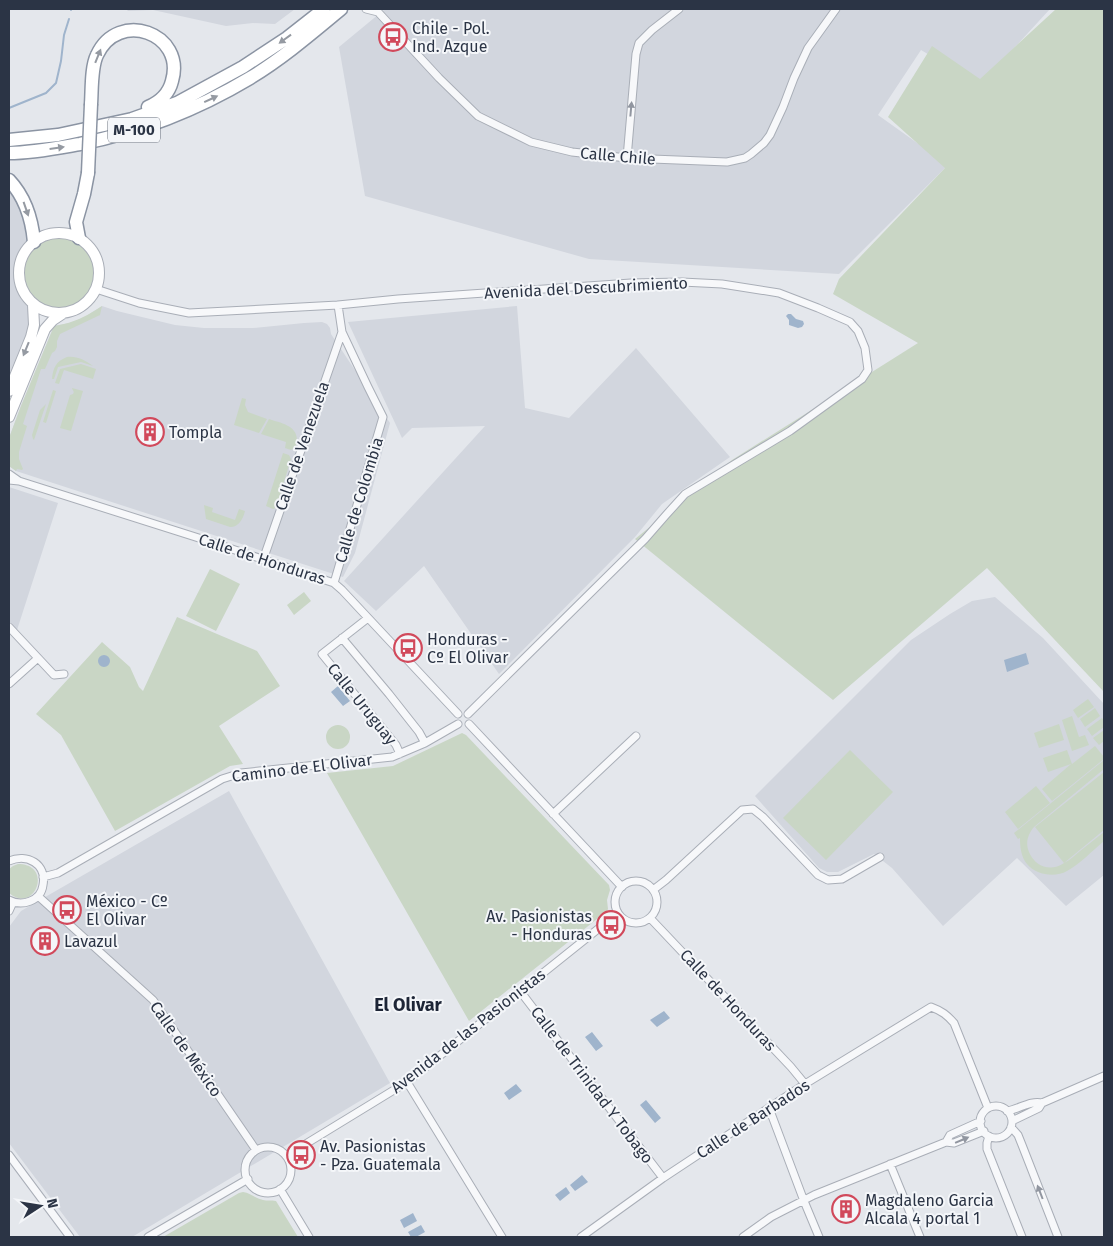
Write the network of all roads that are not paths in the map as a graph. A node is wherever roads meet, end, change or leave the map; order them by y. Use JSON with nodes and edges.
{"nodes":[{"id":1,"x":322,"y":9,"type":"edge"},
{"id":2,"x":341,"y":9,"type":"edge"},
{"id":3,"x":366,"y":9,"type":"edge"},
{"id":4,"x":680,"y":9,"type":"edge"},
{"id":5,"x":836,"y":9,"type":"edge"},
{"id":6,"x":100,"y":126,"type":"junction"},
{"id":7,"x":9,"y":140,"type":"edge"},
{"id":8,"x":9,"y":153,"type":"edge"},
{"id":9,"x":627,"y":158,"type":"junction"},
{"id":10,"x":9,"y":180,"type":"edge"},
{"id":11,"x":79,"y":238,"type":"junction"},
{"id":12,"x":34,"y":242,"type":"junction"},
{"id":13,"x":96,"y":289,"type":"junction"},
{"id":14,"x":33,"y":305,"type":"junction"},
{"id":15,"x":338,"y":305,"type":"junction"},
{"id":16,"x":62,"y":314,"type":"junction"},
{"id":17,"x":342,"y":332,"type":"junction"},
{"id":18,"x":9,"y":390,"type":"edge"},
{"id":19,"x":9,"y":417,"type":"edge"},
{"id":20,"x":9,"y":474,"type":"edge"},
{"id":21,"x":9,"y":480,"type":"edge"},
{"id":22,"x":19,"y":481,"type":"junction"},
{"id":23,"x":263,"y":560,"type":"junction"},
{"id":24,"x":334,"y":583,"type":"junction"},
{"id":25,"x":368,"y":618,"type":"junction"},
{"id":26,"x":9,"y":627,"type":"edge"},
{"id":27,"x":342,"y":638,"type":"junction"},
{"id":28,"x":38,"y":658,"type":"junction"},
{"id":29,"x":64,"y":674,"type":"dead end"},
{"id":30,"x":9,"y":684,"type":"edge"},
{"id":31,"x":458,"y":714,"type":"junction"},
{"id":32,"x":468,"y":714,"type":"junction"},
{"id":33,"x":458,"y":724,"type":"junction"},
{"id":34,"x":469,"y":724,"type":"junction"},
{"id":35,"x":636,"y":736,"type":"dead end"},
{"id":36,"x":425,"y":743,"type":"junction"},
{"id":37,"x":400,"y":754,"type":"junction"},
{"id":38,"x":554,"y":814,"type":"junction"},
{"id":39,"x":880,"y":857,"type":"dead end"},
{"id":40,"x":9,"y":861,"type":"edge"},
{"id":41,"x":43,"y":877,"type":"junction"},
{"id":42,"x":622,"y":887,"type":"junction"},
{"id":43,"x":653,"y":890,"type":"junction"},
{"id":44,"x":38,"y":896,"type":"junction"},
{"id":45,"x":11,"y":901,"type":"edge"},
{"id":46,"x":9,"y":911,"type":"edge"},
{"id":47,"x":618,"y":913,"type":"junction"},
{"id":48,"x":650,"y":918,"type":"junction"},
{"id":49,"x":520,"y":991,"type":"junction"},
{"id":50,"x":1104,"y":1076,"type":"edge"},
{"id":51,"x":407,"y":1082,"type":"junction"},
{"id":52,"x":805,"y":1084,"type":"junction"},
{"id":53,"x":1042,"y":1103,"type":"junction"},
{"id":54,"x":769,"y":1108,"type":"junction"},
{"id":55,"x":988,"y":1108,"type":"junction"},
{"id":56,"x":1007,"y":1111,"type":"junction"},
{"id":57,"x":981,"y":1121,"type":"junction"},
{"id":58,"x":1011,"y":1124,"type":"junction"},
{"id":59,"x":986,"y":1134,"type":"junction"},
{"id":60,"x":946,"y":1142,"type":"junction"},
{"id":61,"x":256,"y":1150,"type":"junction"},
{"id":62,"x":9,"y":1155,"type":"edge"},
{"id":63,"x":286,"y":1156,"type":"junction"},
{"id":64,"x":890,"y":1164,"type":"junction"},
{"id":65,"x":663,"y":1178,"type":"junction"},
{"id":66,"x":248,"y":1179,"type":"junction"},
{"id":67,"x":280,"y":1189,"type":"junction"},
{"id":68,"x":804,"y":1201,"type":"junction"},
{"id":69,"x":70,"y":1237,"type":"edge"},
{"id":70,"x":148,"y":1237,"type":"edge"},
{"id":71,"x":309,"y":1237,"type":"edge"},
{"id":72,"x":502,"y":1237,"type":"edge"},
{"id":73,"x":581,"y":1237,"type":"edge"},
{"id":74,"x":743,"y":1237,"type":"edge"},
{"id":75,"x":819,"y":1237,"type":"edge"},
{"id":76,"x":920,"y":1237,"type":"edge"},
{"id":77,"x":1022,"y":1237,"type":"edge"},
{"id":78,"x":1058,"y":1237,"type":"edge"}],
"edges":[{"from":1,"to":6,"type":"highway","number":"M-100","one_way":true},
{"from":8,"to":2,"type":"highway","number":"M-100","one_way":true},
{"from":3,"to":9,"type":"street","name":"Calle Chile"},
{"from":9,"to":4,"type":"street","one_way":true},
{"from":5,"to":9,"type":"street","name":"Calle Chile"},
{"from":6,"to":7,"type":"highway","number":"M-100"},
{"from":11,"to":6,"type":"highway","one_way":true,"bridge":true},
{"from":10,"to":12,"type":"highway","one_way":true},
{"from":11,"to":12,"type":"main road"},
{"from":11,"to":13,"type":"main road"},
{"from":12,"to":14,"type":"main road"},
{"from":13,"to":15,"type":"street","name":"Avenida del Descubrimiento"},
{"from":13,"to":16,"type":"main road"},
{"from":14,"to":16,"type":"main road"},
{"from":14,"to":18,"type":"main road","one_way":true},
{"from":15,"to":17,"type":"street"},
{"from":15,"to":32,"type":"street","name":"Avenida del Descubrimiento"},
{"from":16,"to":19,"type":"main road"},
{"from":17,"to":23,"type":"street","name":"Calle de Venezuela"},
{"from":17,"to":24,"type":"street","name":"Calle de Colombia"},
{"from":20,"to":22,"type":"street","name":"Calle de Honduras"},
{"from":21,"to":22,"type":"street","name":"Calle de Honduras"},
{"from":22,"to":23,"type":"street","name":"Calle de Honduras"},
{"from":23,"to":24,"type":"street","name":"Calle de Honduras"},
{"from":24,"to":25,"type":"street","name":"Calle de Honduras"},
{"from":25,"to":27,"type":"street","name":"Calle Uruguay"},
{"from":25,"to":31,"type":"street","name":"Calle de Honduras"},
{"from":26,"to":28,"type":"street"},
{"from":27,"to":36,"type":"street"},
{"from":27,"to":37,"type":"street","name":"Calle Uruguay"},
{"from":28,"to":29,"type":"street"},
{"from":28,"to":30,"type":"street"},
{"from":31,"to":32,"type":"street"},
{"from":31,"to":33,"type":"street"},
{"from":32,"to":34,"type":"street"},
{"from":33,"to":34,"type":"street"},
{"from":33,"to":36,"type":"street","name":"Camino de El Olivar"},
{"from":34,"to":38,"type":"street"},
{"from":35,"to":38,"type":"street"},
{"from":36,"to":37,"type":"street","name":"Camino de El Olivar"},
{"from":37,"to":41,"type":"street","name":"Camino de El Olivar"},
{"from":38,"to":42,"type":"street"},
{"from":39,"to":43,"type":"street"},
{"from":40,"to":41,"type":"street"},
{"from":41,"to":44,"type":"street"},
{"from":42,"to":43,"type":"street"},
{"from":42,"to":47,"type":"street"},
{"from":43,"to":48,"type":"street"},
{"from":44,"to":45,"type":"street"},
{"from":44,"to":61,"type":"street","name":"Calle de México"},
{"from":45,"to":46,"type":"street"},
{"from":47,"to":48,"type":"street"},
{"from":47,"to":49,"type":"street","name":"Avenida de las Pasionistas"},
{"from":48,"to":52,"type":"street","name":"Calle de Honduras"},
{"from":49,"to":51,"type":"street","name":"Avenida de las Pasionistas"},
{"from":49,"to":65,"type":"street","name":"Calle de Trinidad Y Tobago"},
{"from":50,"to":53,"type":"street"},
{"from":51,"to":63,"type":"street","name":"Avenida de las Pasionistas"},
{"from":51,"to":72,"type":"street"},
{"from":52,"to":54,"type":"street","name":"Calle de Barbados"},
{"from":52,"to":55,"type":"street","name":"Calle de Barbados"},
{"from":53,"to":56,"type":"street"},
{"from":53,"to":58,"type":"street"},
{"from":54,"to":65,"type":"street","name":"Calle de Barbados"},
{"from":54,"to":68,"type":"street"},
{"from":55,"to":56,"type":"street"},
{"from":55,"to":57,"type":"street"},
{"from":56,"to":58,"type":"street"},
{"from":57,"to":59,"type":"street"},
{"from":57,"to":60,"type":"street"},
{"from":58,"to":59,"type":"street"},
{"from":78,"to":58,"type":"street","one_way":true},
{"from":60,"to":59,"type":"street","one_way":true},
{"from":59,"to":77,"type":"street"},
{"from":60,"to":64,"type":"street"},
{"from":61,"to":63,"type":"street"},
{"from":61,"to":66,"type":"street"},
{"from":62,"to":69,"type":"street"},
{"from":63,"to":67,"type":"street"},
{"from":64,"to":68,"type":"street"},
{"from":64,"to":76,"type":"street"},
{"from":65,"to":73,"type":"street","name":"Calle de Barbados"},
{"from":66,"to":67,"type":"street"},
{"from":66,"to":70,"type":"street"},
{"from":67,"to":71,"type":"street"},
{"from":68,"to":74,"type":"street"},
{"from":68,"to":75,"type":"street"}]}
